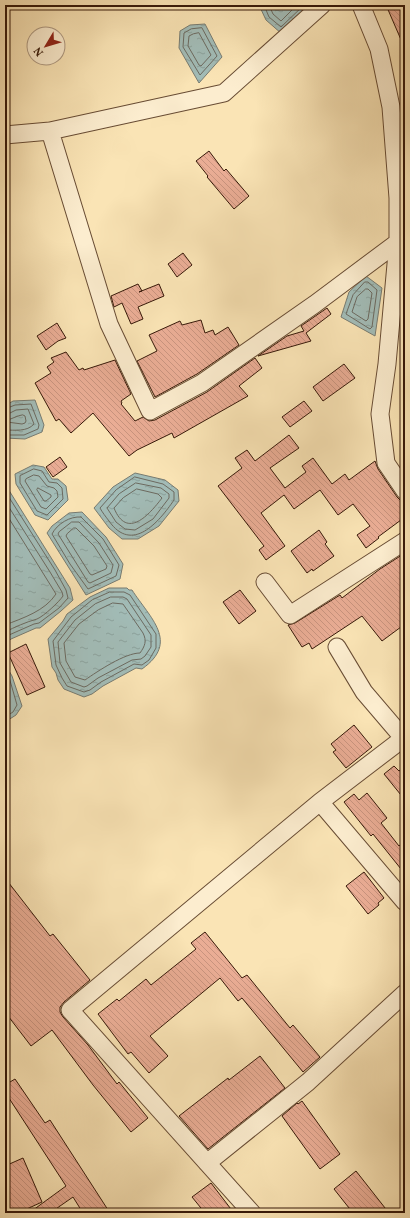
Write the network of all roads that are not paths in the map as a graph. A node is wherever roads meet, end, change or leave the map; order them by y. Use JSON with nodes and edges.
{"nodes":[{"id":1,"x":322,"y":5,"type":"edge"},
{"id":2,"x":361,"y":5,"type":"edge"},
{"id":3,"x":398,"y":104,"type":"edge"},
{"id":4,"x":50,"y":131,"type":"junction"},
{"id":5,"x":5,"y":135,"type":"edge"},
{"id":6,"x":398,"y":242,"type":"junction"},
{"id":7,"x":405,"y":491,"type":"edge"},
{"id":8,"x":405,"y":541,"type":"edge"},
{"id":9,"x":265,"y":582,"type":"dead end"},
{"id":10,"x":337,"y":647,"type":"dead end"},
{"id":11,"x":404,"y":739,"type":"edge"},
{"id":12,"x":320,"y":802,"type":"junction"},
{"id":13,"x":405,"y":902,"type":"edge"},
{"id":14,"x":405,"y":993,"type":"edge"},
{"id":15,"x":207,"y":1163,"type":"junction"},
{"id":16,"x":252,"y":1213,"type":"edge"}],
"edges":[{"from":1,"to":4,"type":"street"},
{"from":2,"to":3,"type":"street"},
{"from":3,"to":6,"type":"street"},
{"from":4,"to":5,"type":"street"},
{"from":4,"to":6,"type":"street"},
{"from":6,"to":7,"type":"street"},
{"from":8,"to":9,"type":"street"},
{"from":10,"to":11,"type":"street"},
{"from":11,"to":12,"type":"street"},
{"from":12,"to":13,"type":"street"},
{"from":12,"to":15,"type":"street"},
{"from":14,"to":15,"type":"street"},
{"from":15,"to":16,"type":"street"}]}
